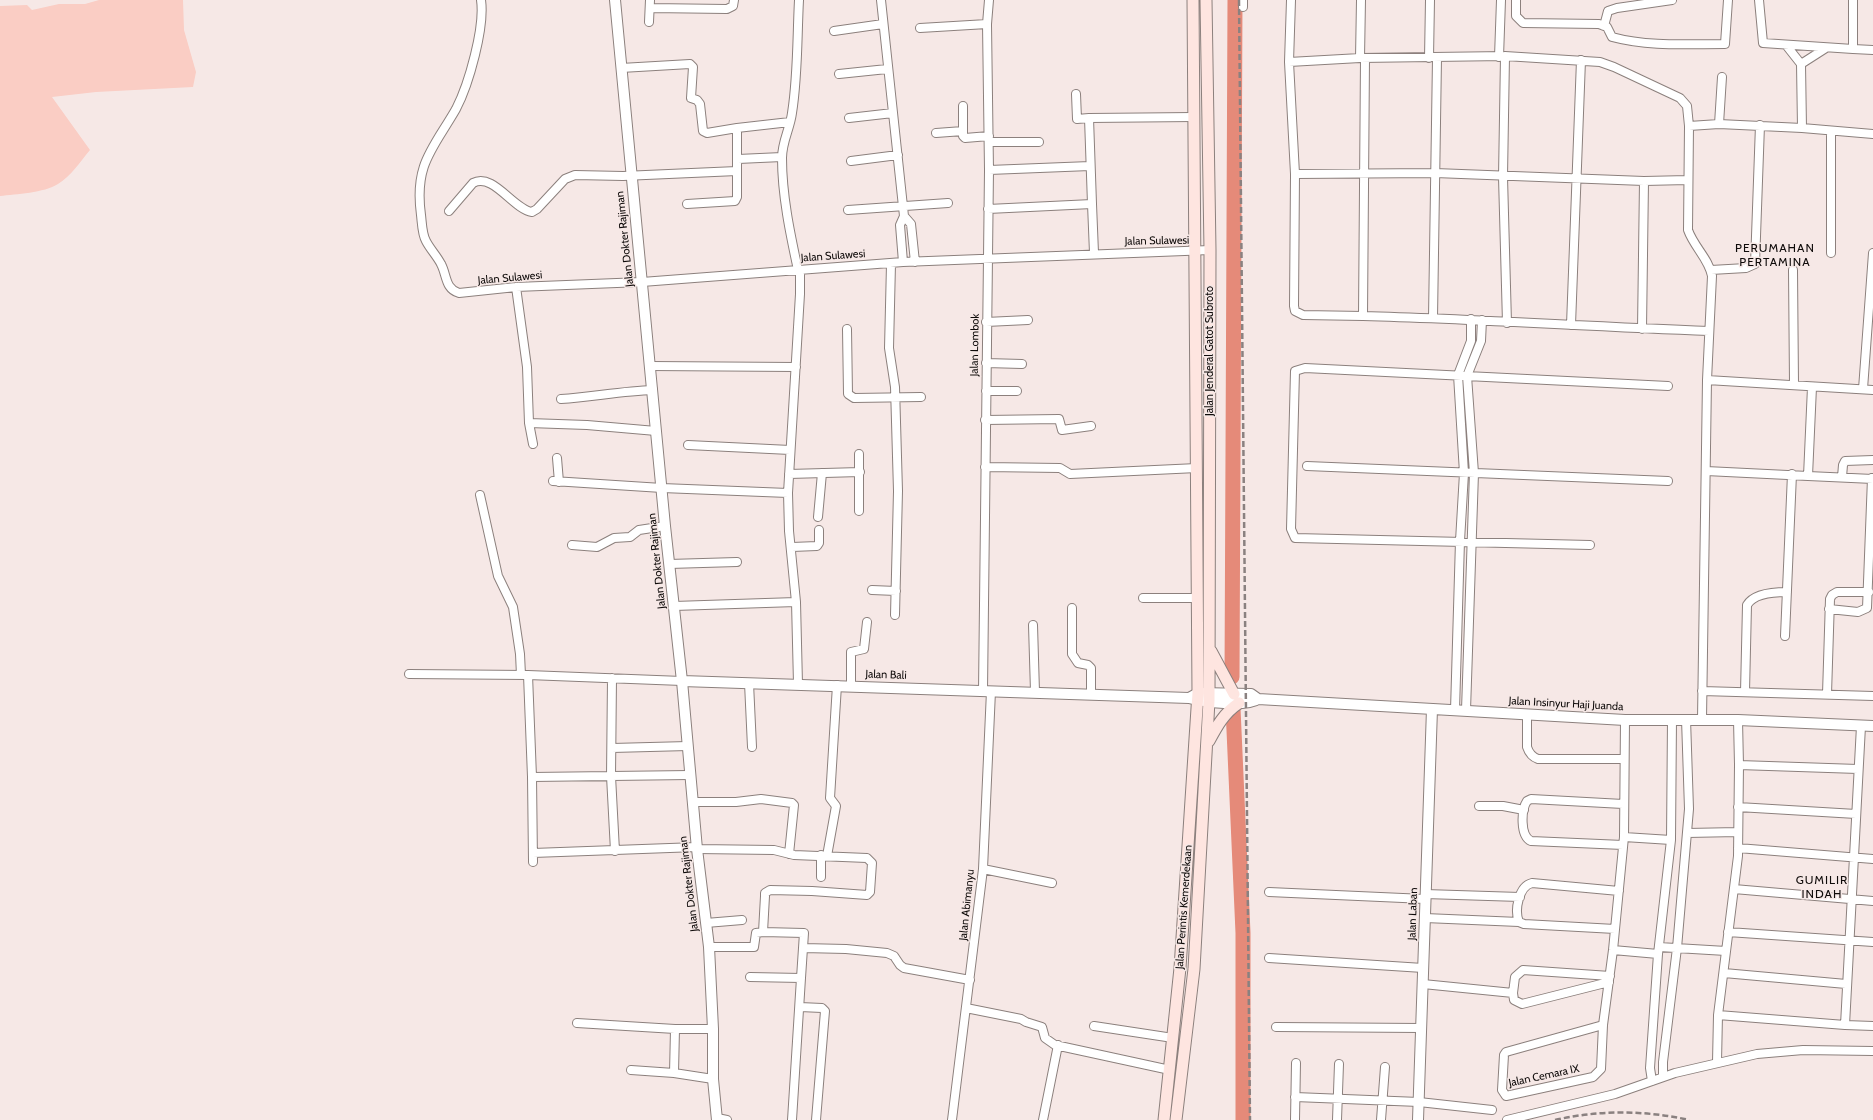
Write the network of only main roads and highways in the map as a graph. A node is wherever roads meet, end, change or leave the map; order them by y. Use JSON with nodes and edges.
{"nodes":[{"id":1,"x":1193,"y":0,"type":"edge"},
{"id":2,"x":1206,"y":0,"type":"edge"},
{"id":3,"x":1210,"y":648,"type":"junction"},
{"id":4,"x":1200,"y":697,"type":"junction"},
{"id":5,"x":1207,"y":744,"type":"junction"},
{"id":6,"x":1180,"y":968,"type":"junction"},
{"id":7,"x":1194,"y":969,"type":"junction"},
{"id":8,"x":1164,"y":1120,"type":"edge"},
{"id":9,"x":1176,"y":1120,"type":"edge"}],
"edges":[{"from":1,"to":4,"type":"main road","name":"Jalan Jenderal Gatot Subroto"},
{"from":2,"to":3,"type":"main road","name":"Jalan Jenderal Gatot Subroto"},
{"from":3,"to":4,"type":"main road","name":"Jalan Jenderal Gatot Subroto"},
{"from":3,"to":5,"type":"main road"},
{"from":4,"to":5,"type":"main road","name":"Jalan Perintis Kemerdekaan"},
{"from":4,"to":6,"type":"main road","name":"Jalan Perintis Kemerdekaan"},
{"from":5,"to":7,"type":"main road","name":"Jalan Perintis Kemerdekaan"},
{"from":6,"to":7,"type":"main road"},
{"from":6,"to":8,"type":"main road","name":"Jalan Perintis Kemerdekaan"},
{"from":7,"to":9,"type":"main road","name":"Jalan Perintis Kemerdekaan"}]}
